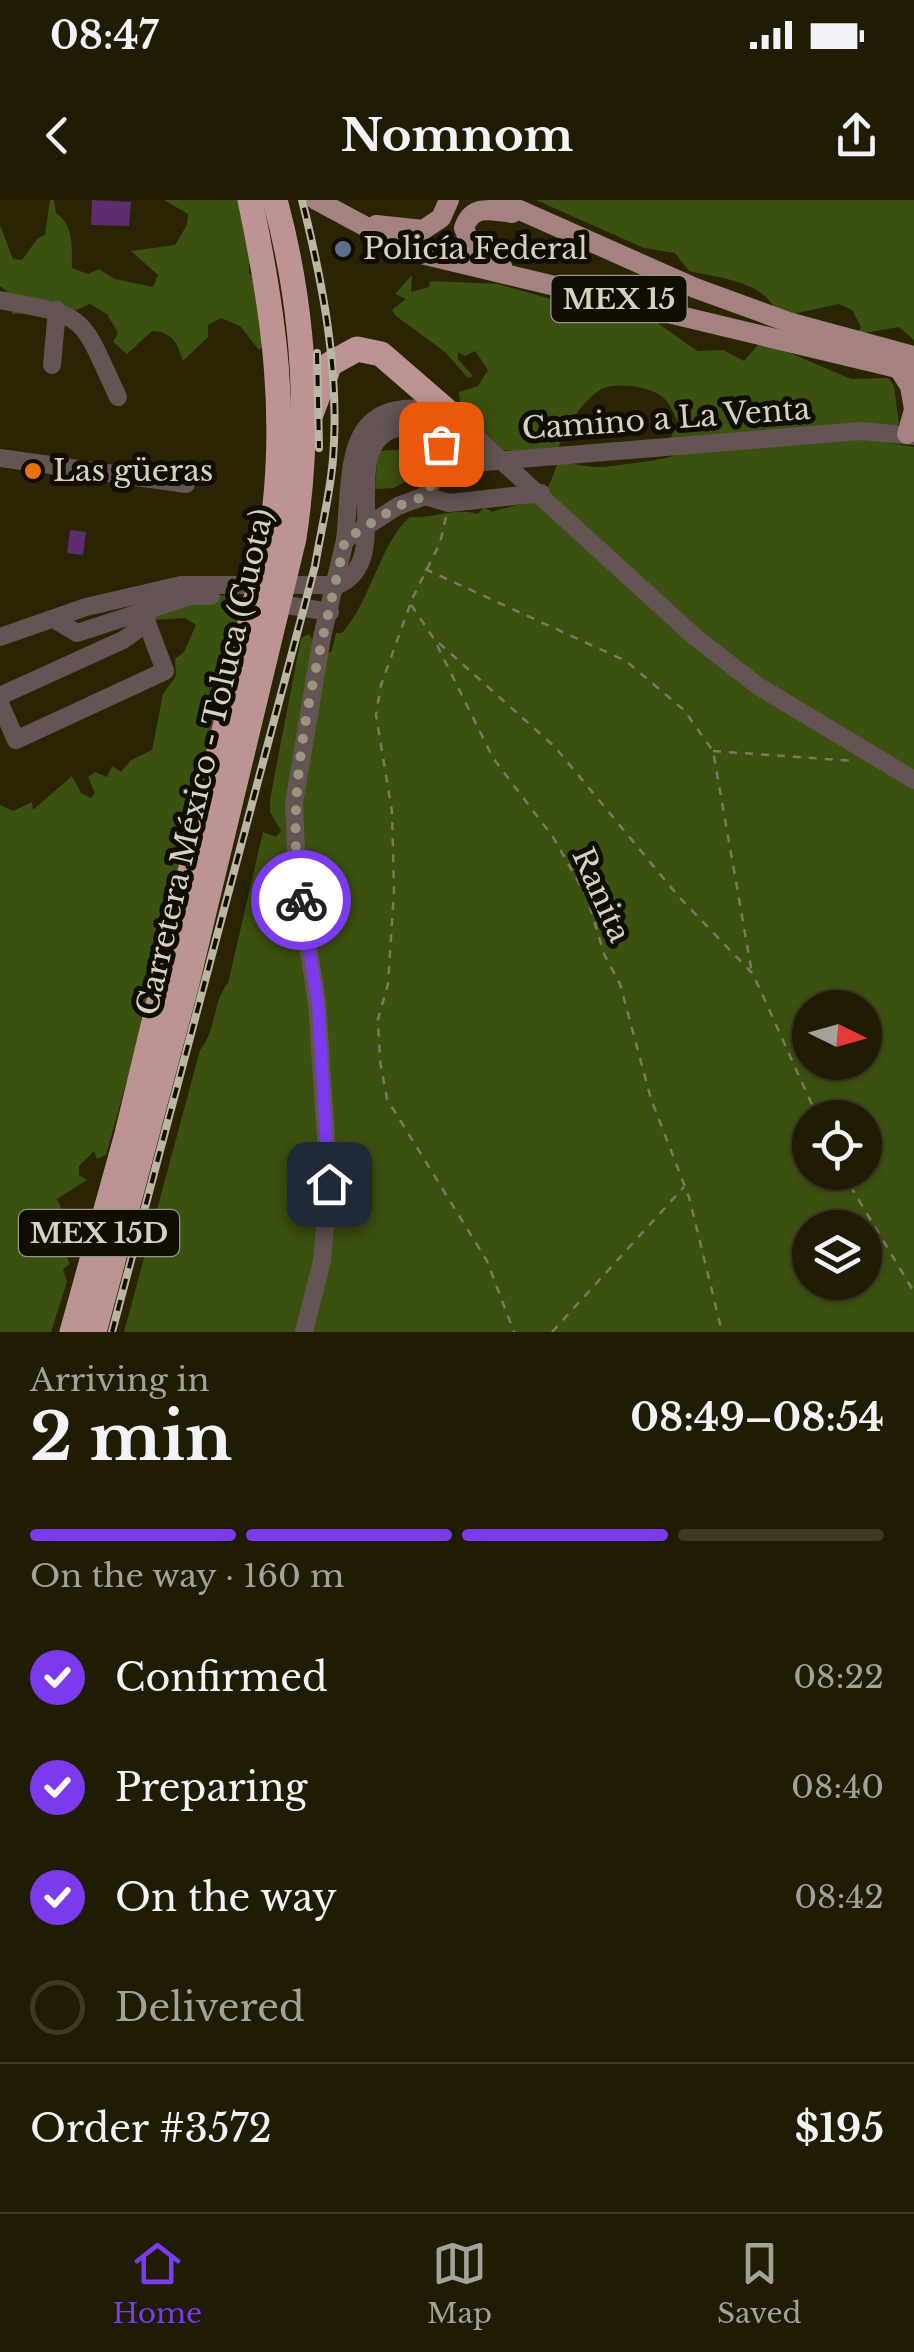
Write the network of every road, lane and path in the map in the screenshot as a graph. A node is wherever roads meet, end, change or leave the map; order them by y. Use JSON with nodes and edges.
{"nodes":[{"id":1,"x":250,"y":200,"type":"edge"},
{"id":2,"x":261,"y":200,"type":"edge"},
{"id":3,"x":274,"y":200,"type":"edge"},
{"id":4,"x":449,"y":200,"type":"edge"},
{"id":5,"x":497,"y":200,"type":"edge"},
{"id":6,"x":323,"y":205,"type":"edge"},
{"id":7,"x":524,"y":215,"type":"junction"},
{"id":8,"x":350,"y":219,"type":"junction"},
{"id":9,"x":522,"y":278,"type":"junction"},
{"id":10,"x":294,"y":290,"type":"junction"},
{"id":11,"x":0,"y":300,"type":"edge"},
{"id":12,"x":57,"y":310,"type":"junction"},
{"id":13,"x":52,"y":365,"type":"dead end"},
{"id":14,"x":909,"y":366,"type":"edge"},
{"id":15,"x":118,"y":397,"type":"dead end"},
{"id":16,"x":914,"y":409,"type":"edge"},
{"id":17,"x":448,"y":412,"type":"junction"},
{"id":18,"x":911,"y":435,"type":"edge"},
{"id":19,"x":303,"y":443,"type":"junction"},
{"id":20,"x":0,"y":458,"type":"edge"},
{"id":21,"x":448,"y":465,"type":"junction"},
{"id":22,"x":186,"y":484,"type":"dead end"},
{"id":23,"x":349,"y":484,"type":"junction"},
{"id":24,"x":541,"y":494,"type":"junction"},
{"id":25,"x":425,"y":496,"type":"junction"},
{"id":26,"x":449,"y":504,"type":"junction"},
{"id":27,"x":398,"y":506,"type":"junction"},
{"id":28,"x":345,"y":540,"type":"junction"},
{"id":29,"x":425,"y":569,"type":"junction"},
{"id":30,"x":410,"y":603,"type":"junction"},
{"id":31,"x":146,"y":610,"type":"junction"},
{"id":32,"x":323,"y":611,"type":"junction"},
{"id":33,"x":0,"y":637,"type":"edge"},
{"id":34,"x":434,"y":639,"type":"junction"},
{"id":35,"x":0,"y":696,"type":"edge"},
{"id":36,"x":0,"y":704,"type":"edge"},
{"id":37,"x":712,"y":751,"type":"junction"},
{"id":38,"x":885,"y":764,"type":"junction"},
{"id":39,"x":914,"y":780,"type":"edge"},
{"id":40,"x":753,"y":974,"type":"junction"},
{"id":41,"x":810,"y":1100,"type":"edge"},
{"id":42,"x":684,"y":1186,"type":"junction"},
{"id":43,"x":853,"y":1190,"type":"edge"},
{"id":44,"x":914,"y":1292,"type":"edge"},
{"id":45,"x":72,"y":1332,"type":"edge"},
{"id":46,"x":94,"y":1332,"type":"edge"},
{"id":47,"x":304,"y":1332,"type":"edge"},
{"id":48,"x":514,"y":1332,"type":"edge"},
{"id":49,"x":552,"y":1332,"type":"edge"},
{"id":50,"x":722,"y":1332,"type":"edge"}],
"edges":[{"from":1,"to":45,"type":"highway","name":"Carretera México - Toluca (Cuota)","number":"MEX 15D"},
{"from":2,"to":10,"type":"highway","number":"MEX 15D"},
{"from":3,"to":10,"type":"highway","name":"Carretera México - Toluca (Cuota)","number":"MEX 15D"},
{"from":4,"to":8,"type":"main road"},
{"from":5,"to":7,"type":"main road","number":"MEX 15"},
{"from":6,"to":8,"type":"main road","number":"MEX 15"},
{"from":7,"to":9,"type":"main road"},
{"from":7,"to":14,"type":"main road","number":"MEX 15"},
{"from":8,"to":9,"type":"main road","number":"MEX 15"},
{"from":9,"to":14,"type":"main road","number":"MEX 15"},
{"from":10,"to":19,"type":"highway","name":"Carretera México - Toluca (Cuota)","number":"MEX 15D"},
{"from":11,"to":12,"type":"street"},
{"from":12,"to":13,"type":"street"},
{"from":12,"to":15,"type":"street"},
{"from":14,"to":16,"type":"main road"},
{"from":16,"to":18,"type":"main road"},
{"from":17,"to":19,"type":"highway"},
{"from":17,"to":23,"type":"street"},
{"from":17,"to":24,"type":"street"},
{"from":18,"to":21,"type":"street","name":"Camino a La Venta"},
{"from":19,"to":46,"type":"highway","name":"Carretera México - Toluca (Cuota)","number":"MEX 15D"},
{"from":20,"to":22,"type":"street"},
{"from":21,"to":25,"type":"street"},
{"from":21,"to":31,"type":"street"},
{"from":23,"to":27,"type":"street"},
{"from":23,"to":28,"type":"street"},
{"from":24,"to":26,"type":"street"},
{"from":24,"to":38,"type":"street"},
{"from":25,"to":26,"type":"street"},
{"from":25,"to":27,"type":"street"},
{"from":26,"to":29,"type":"path"},
{"from":27,"to":28,"type":"street"},
{"from":28,"to":32,"type":"street"},
{"from":29,"to":30,"type":"path"},
{"from":29,"to":37,"type":"path"},
{"from":30,"to":34,"type":"path","name":"Ranita"},
{"from":30,"to":48,"type":"path"},
{"from":31,"to":32,"type":"street"},
{"from":31,"to":33,"type":"street"},
{"from":31,"to":35,"type":"street"},
{"from":31,"to":36,"type":"street"},
{"from":32,"to":47,"type":"street"},
{"from":34,"to":40,"type":"path"},
{"from":34,"to":42,"type":"path","name":"Ranita"},
{"from":37,"to":38,"type":"path"},
{"from":37,"to":40,"type":"path"},
{"from":38,"to":39,"type":"street"},
{"from":40,"to":41,"type":"path"},
{"from":42,"to":49,"type":"path"},
{"from":42,"to":50,"type":"path","name":"Ranita"},
{"from":43,"to":44,"type":"path"}]}
